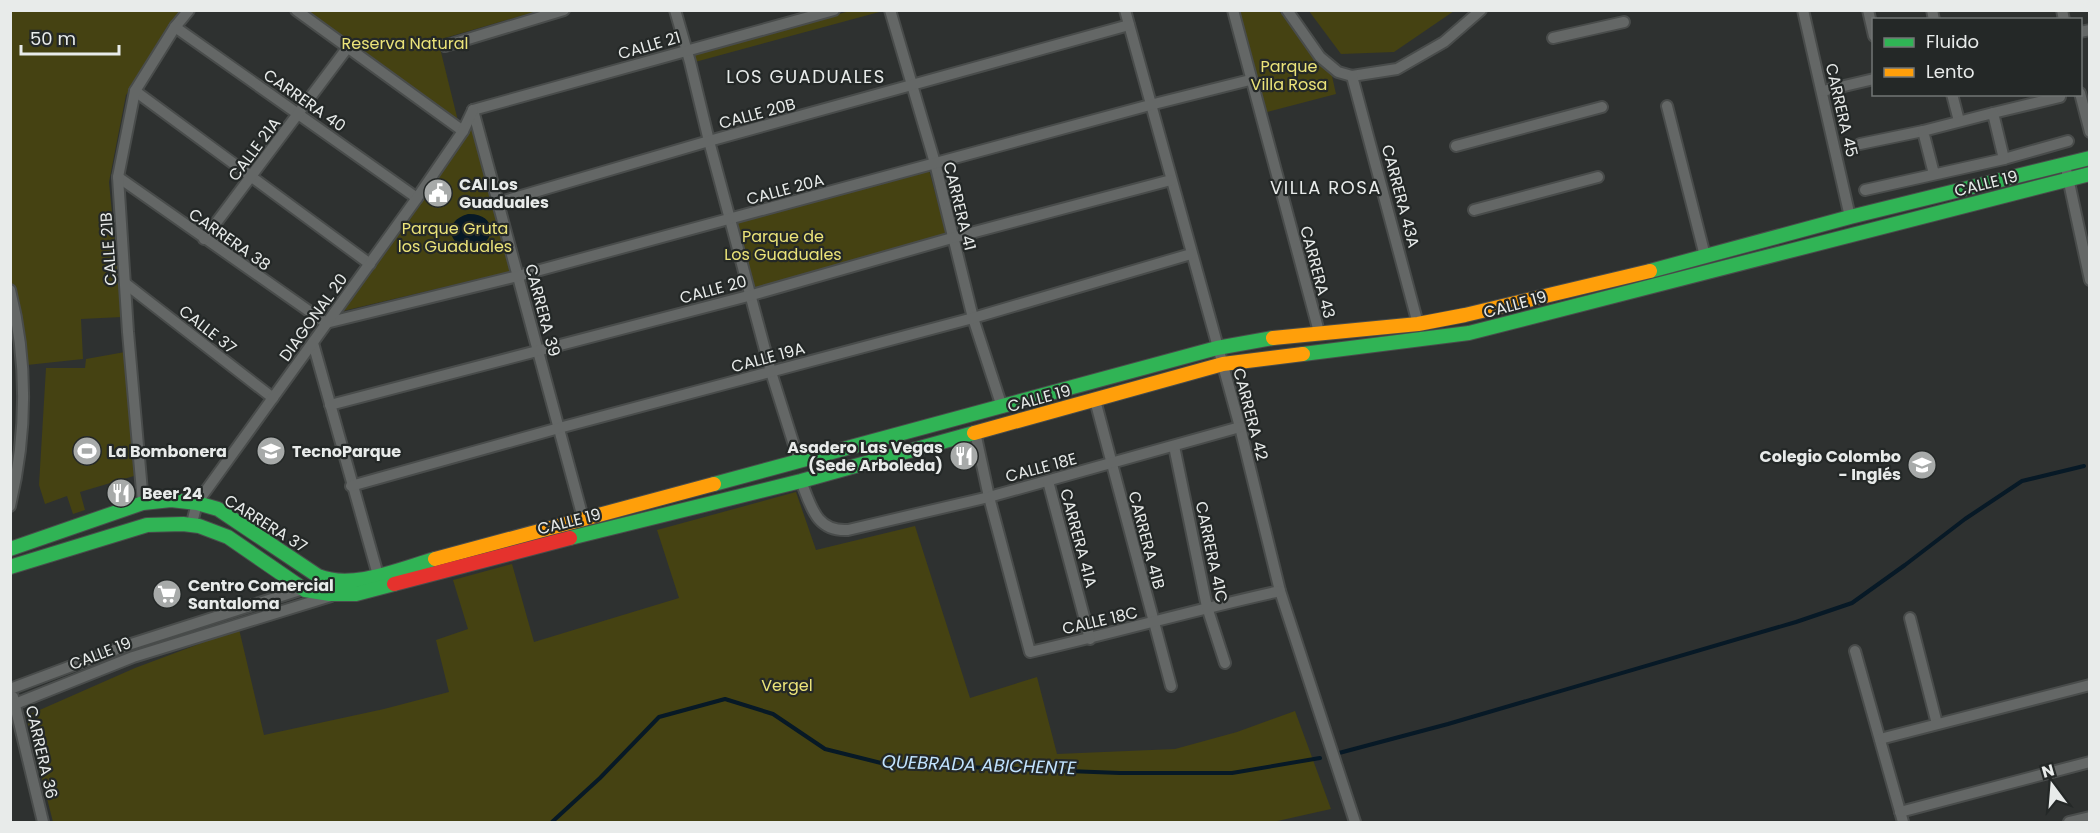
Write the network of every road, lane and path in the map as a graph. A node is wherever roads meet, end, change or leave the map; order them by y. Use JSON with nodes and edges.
{"nodes":[{"id":1,"x":189,"y":10,"type":"edge"},
{"id":2,"x":296,"y":10,"type":"edge"},
{"id":3,"x":564,"y":10,"type":"edge"},
{"id":4,"x":675,"y":10,"type":"edge"},
{"id":5,"x":834,"y":10,"type":"edge"},
{"id":6,"x":890,"y":10,"type":"edge"},
{"id":7,"x":1125,"y":10,"type":"edge"},
{"id":8,"x":1233,"y":10,"type":"edge"},
{"id":9,"x":1287,"y":10,"type":"edge"},
{"id":10,"x":1481,"y":10,"type":"edge"},
{"id":11,"x":1803,"y":10,"type":"edge"},
{"id":12,"x":1868,"y":10,"type":"edge"},
{"id":13,"x":1624,"y":22,"type":"dead end"},
{"id":14,"x":1129,"y":25,"type":"junction"},
{"id":15,"x":175,"y":27,"type":"junction"},
{"id":16,"x":1872,"y":27,"type":"edge"},
{"id":17,"x":1553,"y":38,"type":"dead end"},
{"id":18,"x":445,"y":46,"type":"dead end"},
{"id":19,"x":348,"y":48,"type":"junction"},
{"id":20,"x":687,"y":50,"type":"junction"},
{"id":21,"x":1352,"y":76,"type":"junction"},
{"id":22,"x":1872,"y":79,"type":"edge"},
{"id":23,"x":1250,"y":80,"type":"junction"},
{"id":24,"x":912,"y":85,"type":"junction"},
{"id":25,"x":135,"y":91,"type":"junction"},
{"id":26,"x":1823,"y":91,"type":"junction"},
{"id":27,"x":1952,"y":96,"type":"edge"},
{"id":28,"x":2081,"y":96,"type":"edge"},
{"id":29,"x":2060,"y":97,"type":"dead end"},
{"id":30,"x":1150,"y":105,"type":"junction"},
{"id":31,"x":1667,"y":106,"type":"dead end"},
{"id":32,"x":1602,"y":107,"type":"dead end"},
{"id":33,"x":473,"y":110,"type":"junction"},
{"id":34,"x":1993,"y":113,"type":"junction"},
{"id":35,"x":299,"y":114,"type":"junction"},
{"id":36,"x":1959,"y":122,"type":"junction"},
{"id":37,"x":463,"y":131,"type":"junction"},
{"id":38,"x":1923,"y":131,"type":"junction"},
{"id":39,"x":2090,"y":132,"type":"edge"},
{"id":40,"x":709,"y":141,"type":"junction"},
{"id":41,"x":2068,"y":141,"type":"dead end"},
{"id":42,"x":1860,"y":144,"type":"dead end"},
{"id":43,"x":1456,"y":146,"type":"dead end"},
{"id":44,"x":2090,"y":158,"type":"edge"},
{"id":45,"x":2004,"y":159,"type":"junction"},
{"id":46,"x":935,"y":163,"type":"junction"},
{"id":47,"x":2065,"y":164,"type":"junction"},
{"id":48,"x":1966,"y":167,"type":"junction"},
{"id":49,"x":1934,"y":174,"type":"junction"},
{"id":50,"x":2090,"y":174,"type":"edge"},
{"id":51,"x":252,"y":176,"type":"junction"},
{"id":52,"x":118,"y":177,"type":"junction"},
{"id":53,"x":1598,"y":177,"type":"dead end"},
{"id":54,"x":2068,"y":179,"type":"junction"},
{"id":55,"x":1171,"y":180,"type":"junction"},
{"id":56,"x":1972,"y":186,"type":"junction"},
{"id":57,"x":1865,"y":190,"type":"dead end"},
{"id":58,"x":417,"y":198,"type":"junction"},
{"id":59,"x":497,"y":202,"type":"junction"},
{"id":60,"x":1474,"y":210,"type":"dead end"},
{"id":61,"x":1850,"y":217,"type":"junction"},
{"id":62,"x":731,"y":219,"type":"junction"},
{"id":63,"x":952,"y":238,"type":"junction"},
{"id":64,"x":204,"y":239,"type":"junction"},
{"id":65,"x":1191,"y":254,"type":"junction"},
{"id":66,"x":1705,"y":256,"type":"junction"},
{"id":67,"x":370,"y":264,"type":"junction"},
{"id":68,"x":518,"y":276,"type":"junction"},
{"id":69,"x":2090,"y":280,"type":"edge"},
{"id":70,"x":126,"y":284,"type":"junction"},
{"id":71,"x":10,"y":290,"type":"edge"},
{"id":72,"x":752,"y":294,"type":"junction"},
{"id":73,"x":973,"y":318,"type":"junction"},
{"id":74,"x":326,"y":323,"type":"junction"},
{"id":75,"x":1418,"y":324,"type":"junction"},
{"id":76,"x":1319,"y":332,"type":"junction"},
{"id":77,"x":313,"y":343,"type":"junction"},
{"id":78,"x":1217,"y":348,"type":"junction"},
{"id":79,"x":538,"y":350,"type":"junction"},
{"id":80,"x":1222,"y":364,"type":"junction"},
{"id":81,"x":771,"y":372,"type":"junction"},
{"id":82,"x":273,"y":398,"type":"junction"},
{"id":83,"x":1095,"y":400,"type":"junction"},
{"id":84,"x":330,"y":405,"type":"junction"},
{"id":85,"x":1002,"y":407,"type":"junction"},
{"id":86,"x":1240,"y":427,"type":"junction"},
{"id":87,"x":559,"y":428,"type":"junction"},
{"id":88,"x":975,"y":432,"type":"junction"},
{"id":89,"x":1174,"y":446,"type":"junction"},
{"id":90,"x":799,"y":461,"type":"junction"},
{"id":91,"x":1112,"y":463,"type":"junction"},
{"id":92,"x":801,"y":481,"type":"junction"},
{"id":93,"x":1048,"y":481,"type":"junction"},
{"id":94,"x":351,"y":486,"type":"junction"},
{"id":95,"x":989,"y":497,"type":"junction"},
{"id":96,"x":143,"y":503,"type":"junction"},
{"id":97,"x":197,"y":503,"type":"junction"},
{"id":98,"x":10,"y":506,"type":"edge"},
{"id":99,"x":584,"y":518,"type":"junction"},
{"id":100,"x":192,"y":523,"type":"junction"},
{"id":101,"x":10,"y":549,"type":"edge"},
{"id":102,"x":10,"y":567,"type":"edge"},
{"id":103,"x":378,"y":575,"type":"junction"},
{"id":104,"x":332,"y":588,"type":"junction"},
{"id":105,"x":303,"y":590,"type":"junction"},
{"id":106,"x":1281,"y":591,"type":"junction"},
{"id":107,"x":1207,"y":607,"type":"junction"},
{"id":108,"x":1910,"y":618,"type":"dead end"},
{"id":109,"x":1154,"y":623,"type":"junction"},
{"id":110,"x":1090,"y":639,"type":"junction"},
{"id":111,"x":1855,"y":651,"type":"dead end"},
{"id":112,"x":1225,"y":663,"type":"dead end"},
{"id":113,"x":2090,"y":685,"type":"edge"},
{"id":114,"x":1171,"y":686,"type":"dead end"},
{"id":115,"x":11,"y":688,"type":"edge"},
{"id":116,"x":13,"y":705,"type":"edge"},
{"id":117,"x":1937,"y":724,"type":"junction"},
{"id":118,"x":1880,"y":739,"type":"junction"},
{"id":119,"x":2090,"y":762,"type":"edge"},
{"id":120,"x":1902,"y":817,"type":"edge"},
{"id":121,"x":2090,"y":817,"type":"edge"},
{"id":122,"x":42,"y":822,"type":"edge"},
{"id":123,"x":1355,"y":822,"type":"edge"},
{"id":124,"x":2069,"y":822,"type":"edge"}],
"edges":[{"from":1,"to":15,"type":"street","name":"CALLE 21B"},
{"from":2,"to":19,"type":"street"},
{"from":3,"to":18,"type":"street"},
{"from":4,"to":20,"type":"street"},
{"from":5,"to":20,"type":"street","name":"CALLE 21"},
{"from":6,"to":24,"type":"street","name":"CARRERA 41"},
{"from":7,"to":14,"type":"street","name":"CARRERA 42"},
{"from":8,"to":23,"type":"street","name":"CARRERA 43"},
{"from":9,"to":21,"type":"street"},
{"from":10,"to":21,"type":"street"},
{"from":11,"to":26,"type":"street","name":"CARRERA 45"},
{"from":12,"to":16,"type":"street"},
{"from":13,"to":17,"type":"street"},
{"from":14,"to":24,"type":"street","name":"CALLE 20B"},
{"from":14,"to":30,"type":"street","name":"CARRERA 42"},
{"from":15,"to":25,"type":"street","name":"CALLE 21B"},
{"from":15,"to":35,"type":"street","name":"CARRERA 40"},
{"from":19,"to":35,"type":"street","name":"CALLE 21A"},
{"from":19,"to":37,"type":"street"},
{"from":20,"to":33,"type":"street","name":"CALLE 21"},
{"from":20,"to":40,"type":"street"},
{"from":21,"to":75,"type":"street","name":"CARRERA 43A"},
{"from":22,"to":26,"type":"street"},
{"from":23,"to":30,"type":"street","name":"CALLE 20A"},
{"from":23,"to":76,"type":"street","name":"CARRERA 43"},
{"from":24,"to":40,"type":"street","name":"CALLE 20B"},
{"from":24,"to":46,"type":"street","name":"CARRERA 41"},
{"from":25,"to":51,"type":"street"},
{"from":25,"to":52,"type":"street","name":"CALLE 21B"},
{"from":26,"to":61,"type":"street","name":"CARRERA 45"},
{"from":27,"to":36,"type":"street"},
{"from":28,"to":39,"type":"street"},
{"from":29,"to":34,"type":"street"},
{"from":30,"to":46,"type":"street","name":"CALLE 20A"},
{"from":30,"to":55,"type":"street","name":"CARRERA 42"},
{"from":31,"to":66,"type":"street"},
{"from":32,"to":43,"type":"street"},
{"from":33,"to":37,"type":"street"},
{"from":33,"to":59,"type":"street","name":"CARRERA 39"},
{"from":34,"to":36,"type":"street"},
{"from":34,"to":45,"type":"street"},
{"from":35,"to":51,"type":"street","name":"CALLE 21A"},
{"from":35,"to":58,"type":"street","name":"CARRERA 40"},
{"from":36,"to":38,"type":"street"},
{"from":37,"to":58,"type":"street","name":"DIAGONAL 20"},
{"from":38,"to":42,"type":"street"},
{"from":38,"to":49,"type":"street"},
{"from":40,"to":59,"type":"street","name":"CALLE 20B"},
{"from":40,"to":62,"type":"street"},
{"from":41,"to":45,"type":"street"},
{"from":44,"to":47,"type":"main road","name":"CALLE 19"},
{"from":45,"to":48,"type":"street"},
{"from":46,"to":62,"type":"street","name":"CALLE 20A"},
{"from":46,"to":63,"type":"street","name":"CARRERA 41"},
{"from":47,"to":54,"type":"street"},
{"from":47,"to":56,"type":"main road","name":"CALLE 19"},
{"from":48,"to":49,"type":"street"},
{"from":48,"to":56,"type":"street"},
{"from":49,"to":57,"type":"street"},
{"from":50,"to":54,"type":"main road","name":"CALLE 19"},
{"from":51,"to":64,"type":"street","name":"CALLE 21A"},
{"from":51,"to":67,"type":"street"},
{"from":52,"to":64,"type":"street","name":"CARRERA 38"},
{"from":52,"to":70,"type":"street","name":"CALLE 21B"},
{"from":53,"to":60,"type":"street"},
{"from":54,"to":69,"type":"street"},
{"from":54,"to":80,"type":"main road","name":"CALLE 19"},
{"from":55,"to":63,"type":"street","name":"CALLE 20"},
{"from":55,"to":65,"type":"street","name":"CARRERA 42"},
{"from":56,"to":61,"type":"main road","name":"CALLE 19"},
{"from":58,"to":67,"type":"street","name":"DIAGONAL 20"},
{"from":59,"to":68,"type":"street","name":"CARRERA 39"},
{"from":61,"to":66,"type":"main road","name":"CALLE 19"},
{"from":62,"to":68,"type":"street","name":"CALLE 20A"},
{"from":62,"to":72,"type":"street"},
{"from":63,"to":72,"type":"street","name":"CALLE 20"},
{"from":63,"to":73,"type":"street","name":"CARRERA 41"},
{"from":64,"to":74,"type":"street","name":"CARRERA 38"},
{"from":65,"to":73,"type":"street","name":"CALLE 19A"},
{"from":65,"to":78,"type":"street","name":"CARRERA 42"},
{"from":66,"to":75,"type":"main road","name":"CALLE 19"},
{"from":67,"to":74,"type":"street","name":"DIAGONAL 20"},
{"from":68,"to":74,"type":"street","name":"CALLE 20A"},
{"from":68,"to":79,"type":"street","name":"CARRERA 39"},
{"from":70,"to":82,"type":"street","name":"CALLE 37"},
{"from":70,"to":96,"type":"street","name":"CALLE 21B"},
{"from":71,"to":98,"type":"street"},
{"from":72,"to":79,"type":"street","name":"CALLE 20"},
{"from":72,"to":81,"type":"street"},
{"from":73,"to":81,"type":"street","name":"CALLE 19A"},
{"from":73,"to":85,"type":"street","name":"CARRERA 41"},
{"from":74,"to":77,"type":"street","name":"DIAGONAL 20"},
{"from":75,"to":76,"type":"main road","name":"CALLE 19"},
{"from":76,"to":78,"type":"main road","name":"CALLE 19"},
{"from":77,"to":82,"type":"street","name":"DIAGONAL 20"},
{"from":77,"to":84,"type":"street"},
{"from":78,"to":80,"type":"street","name":"CARRERA 42"},
{"from":78,"to":85,"type":"main road","name":"CALLE 19"},
{"from":79,"to":84,"type":"street","name":"CALLE 20"},
{"from":79,"to":87,"type":"street","name":"CARRERA 39"},
{"from":80,"to":83,"type":"main road","name":"CALLE 19"},
{"from":80,"to":86,"type":"street","name":"CARRERA 42"},
{"from":81,"to":87,"type":"street","name":"CALLE 19A"},
{"from":81,"to":90,"type":"street"},
{"from":82,"to":97,"type":"street","name":"DIAGONAL 20"},
{"from":83,"to":88,"type":"main road","name":"CALLE 19"},
{"from":83,"to":91,"type":"street","name":"CARRERA 41B"},
{"from":84,"to":94,"type":"street"},
{"from":85,"to":90,"type":"main road","name":"CALLE 19"},
{"from":86,"to":89,"type":"street","name":"CALLE 18E"},
{"from":86,"to":106,"type":"street","name":"CARRERA 42"},
{"from":87,"to":94,"type":"street","name":"CALLE 19A"},
{"from":87,"to":99,"type":"street","name":"CARRERA 39"},
{"from":88,"to":92,"type":"main road","name":"CALLE 19"},
{"from":88,"to":95,"type":"street"},
{"from":89,"to":91,"type":"street","name":"CALLE 18E"},
{"from":89,"to":107,"type":"street","name":"CARRERA 41C"},
{"from":90,"to":99,"type":"main road","name":"CALLE 19"},
{"from":91,"to":93,"type":"street","name":"CALLE 18E"},
{"from":91,"to":109,"type":"street","name":"CARRERA 41B"},
{"from":92,"to":95,"type":"street","name":"CALLE 18E"},
{"from":92,"to":104,"type":"main road","name":"CALLE 19"},
{"from":93,"to":95,"type":"street","name":"CALLE 18E"},
{"from":93,"to":110,"type":"street","name":"CARRERA 41A"},
{"from":94,"to":103,"type":"street"},
{"from":95,"to":110,"type":"street","name":"CALLE 18C"},
{"from":96,"to":97,"type":"main road","name":"CARRERA 37"},
{"from":96,"to":101,"type":"main road","name":"CARRERA 37"},
{"from":97,"to":100,"type":"street","name":"DIAGONAL 20"},
{"from":97,"to":104,"type":"main road","name":"CARRERA 37"},
{"from":99,"to":103,"type":"main road","name":"CALLE 19"},
{"from":100,"to":102,"type":"main road","name":"CARRERA 37"},
{"from":100,"to":105,"type":"main road","name":"CARRERA 37"},
{"from":103,"to":104,"type":"main road","name":"CALLE 19"},
{"from":104,"to":105,"type":"main road","name":"CARRERA 37"},
{"from":104,"to":116,"type":"street","name":"CALLE 19"},
{"from":105,"to":115,"type":"street","name":"CALLE 19"},
{"from":106,"to":107,"type":"street","name":"CALLE 18C"},
{"from":106,"to":123,"type":"street","name":"CARRERA 42"},
{"from":107,"to":109,"type":"street","name":"CALLE 18C"},
{"from":107,"to":112,"type":"street","name":"CARRERA 41C"},
{"from":108,"to":117,"type":"street"},
{"from":109,"to":110,"type":"street","name":"CALLE 18C"},
{"from":109,"to":114,"type":"street","name":"CARRERA 41B"},
{"from":111,"to":118,"type":"street"},
{"from":113,"to":117,"type":"street"},
{"from":115,"to":116,"type":"street","name":"CARRERA 36"},
{"from":116,"to":122,"type":"street","name":"CARRERA 36"},
{"from":117,"to":118,"type":"street"},
{"from":118,"to":120,"type":"street"},
{"from":119,"to":120,"type":"street"},
{"from":121,"to":124,"type":"street"}]}
